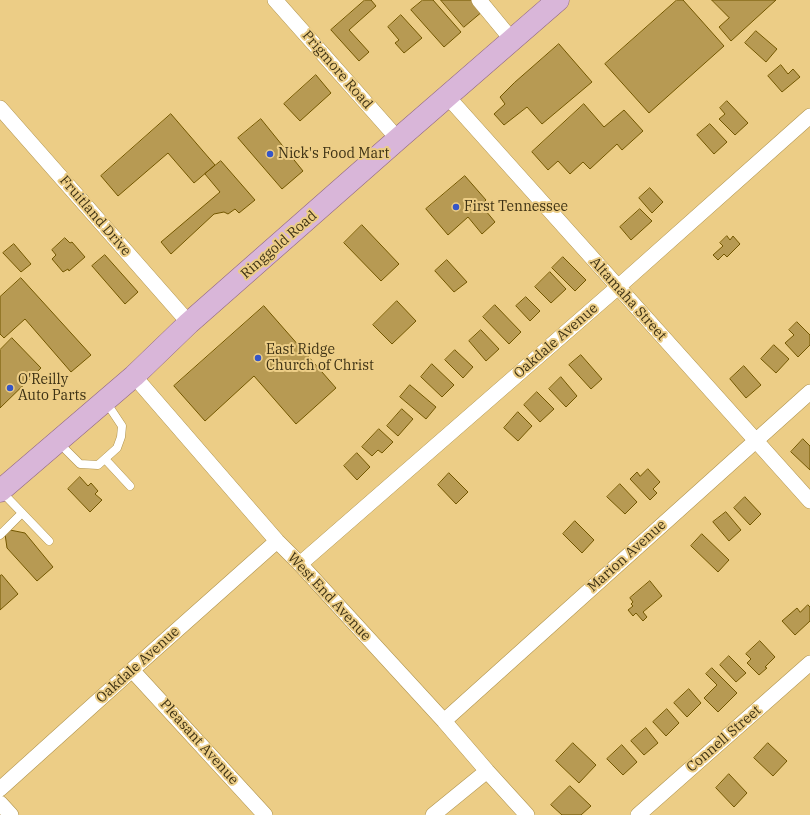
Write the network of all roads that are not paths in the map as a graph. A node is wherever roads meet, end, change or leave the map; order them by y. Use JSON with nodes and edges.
{"nodes":[{"id":1,"x":275,"y":0,"type":"edge"},
{"id":2,"x":479,"y":0,"type":"edge"},
{"id":3,"x":558,"y":0,"type":"edge"},
{"id":4,"x":512,"y":40,"type":"junction"},
{"id":5,"x":447,"y":96,"type":"junction"},
{"id":6,"x":0,"y":108,"type":"edge"},
{"id":7,"x":810,"y":116,"type":"edge"},
{"id":8,"x":398,"y":139,"type":"junction"},
{"id":9,"x":618,"y":287,"type":"junction"},
{"id":10,"x":189,"y":323,"type":"junction"},
{"id":11,"x":134,"y":376,"type":"junction"},
{"id":12,"x":810,"y":392,"type":"edge"},
{"id":13,"x":106,"y":401,"type":"junction"},
{"id":14,"x":756,"y":441,"type":"junction"},
{"id":15,"x":58,"y":442,"type":"junction"},
{"id":16,"x":105,"y":459,"type":"junction"},
{"id":17,"x":130,"y":486,"type":"dead end"},
{"id":18,"x":0,"y":491,"type":"edge"},
{"id":19,"x":810,"y":501,"type":"edge"},
{"id":20,"x":22,"y":513,"type":"junction"},
{"id":21,"x":0,"y":534,"type":"edge"},
{"id":22,"x":49,"y":541,"type":"dead end"},
{"id":23,"x":277,"y":541,"type":"junction"},
{"id":24,"x":300,"y":564,"type":"junction"},
{"id":25,"x":810,"y":663,"type":"edge"},
{"id":26,"x":132,"y":670,"type":"junction"},
{"id":27,"x":444,"y":721,"type":"junction"},
{"id":28,"x":487,"y":771,"type":"junction"},
{"id":29,"x":0,"y":789,"type":"edge"},
{"id":30,"x":0,"y":803,"type":"edge"},
{"id":31,"x":11,"y":815,"type":"edge"},
{"id":32,"x":265,"y":815,"type":"edge"},
{"id":33,"x":433,"y":815,"type":"edge"},
{"id":34,"x":527,"y":815,"type":"edge"},
{"id":35,"x":638,"y":815,"type":"edge"}],
"edges":[{"from":1,"to":8,"type":"street","name":"Prigmore Road"},
{"from":2,"to":4,"type":"street"},
{"from":3,"to":4,"type":"main road","name":"Ringgold Road"},
{"from":4,"to":5,"type":"main road","name":"Ringgold Road"},
{"from":5,"to":8,"type":"main road","name":"Ringgold Road"},
{"from":5,"to":9,"type":"street","name":"Altamaha Street"},
{"from":6,"to":10,"type":"street","name":"Fruitland Drive"},
{"from":7,"to":9,"type":"street","name":"Oakdale Avenue"},
{"from":8,"to":10,"type":"main road","name":"Ringgold Road"},
{"from":9,"to":14,"type":"street","name":"Altamaha Street"},
{"from":9,"to":24,"type":"street","name":"Oakdale Avenue"},
{"from":10,"to":11,"type":"main road","name":"Ringgold Road"},
{"from":11,"to":13,"type":"main road","name":"Ringgold Road"},
{"from":11,"to":23,"type":"street","name":"West End Avenue"},
{"from":12,"to":14,"type":"street","name":"Marion Avenue"},
{"from":13,"to":15,"type":"main road","name":"Ringgold Road"},
{"from":13,"to":16,"type":"lane"},
{"from":14,"to":19,"type":"street","name":"Altamaha Street"},
{"from":14,"to":27,"type":"street","name":"Marion Avenue"},
{"from":15,"to":16,"type":"lane"},
{"from":15,"to":18,"type":"main road","name":"Ringgold Road"},
{"from":16,"to":17,"type":"lane"},
{"from":18,"to":20,"type":"lane"},
{"from":20,"to":21,"type":"lane"},
{"from":20,"to":22,"type":"lane"},
{"from":23,"to":24,"type":"street","name":"West End Avenue"},
{"from":23,"to":26,"type":"street","name":"Oakdale Avenue"},
{"from":24,"to":27,"type":"street","name":"West End Avenue"},
{"from":25,"to":35,"type":"street","name":"Connell Street"},
{"from":26,"to":29,"type":"street","name":"Oakdale Avenue"},
{"from":26,"to":32,"type":"street","name":"Pleasant Avenue"},
{"from":27,"to":28,"type":"street","name":"West End Avenue"},
{"from":28,"to":33,"type":"street"},
{"from":28,"to":34,"type":"street","name":"West End Avenue"},
{"from":30,"to":31,"type":"street"}]}
